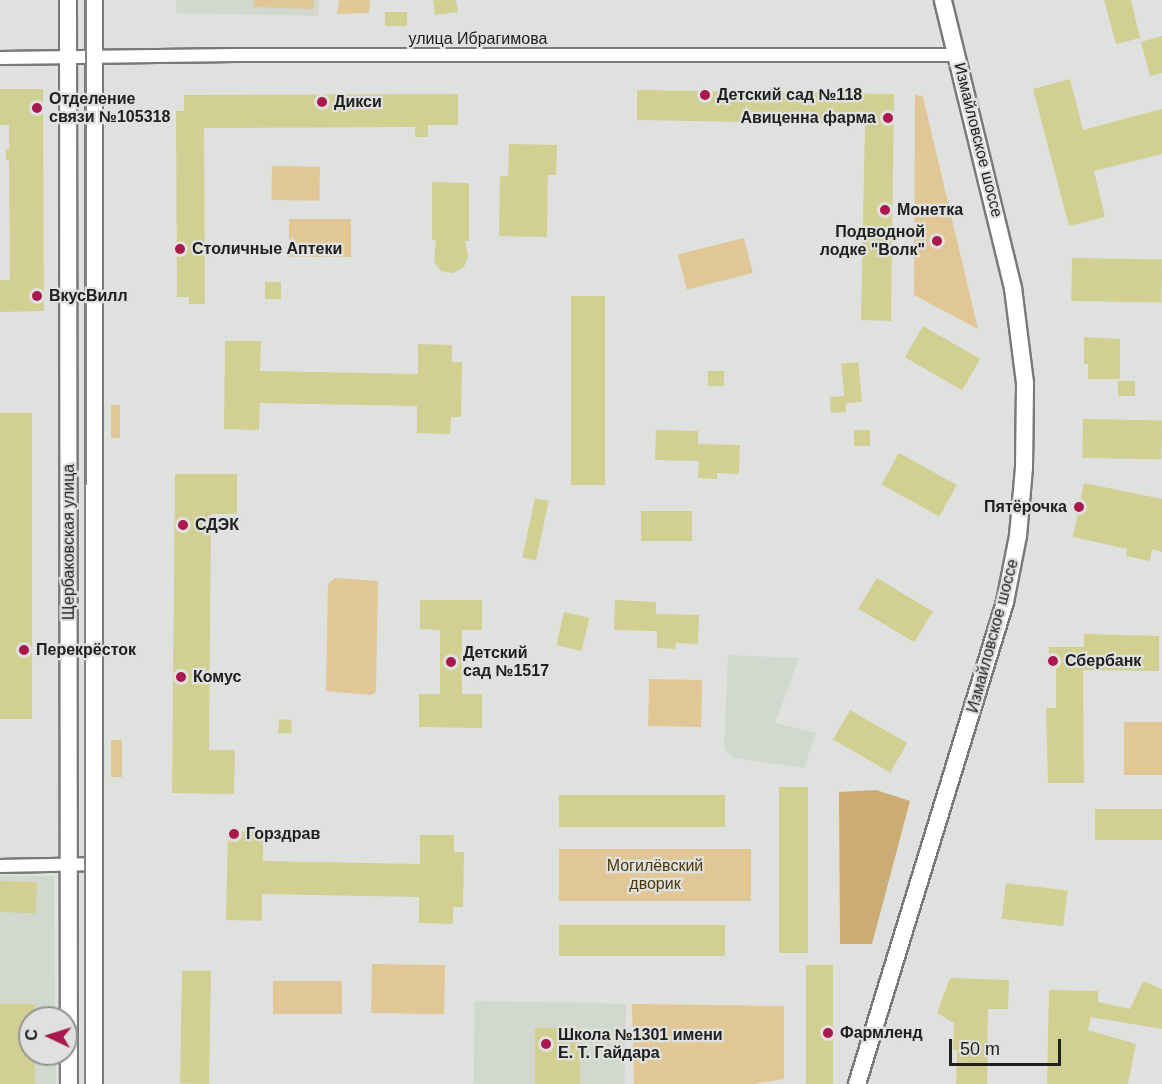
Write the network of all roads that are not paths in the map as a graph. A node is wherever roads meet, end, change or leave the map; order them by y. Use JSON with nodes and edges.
{"nodes":[{"id":1,"x":68,"y":0,"type":"edge"},
{"id":2,"x":94,"y":0,"type":"edge"},
{"id":3,"x":943,"y":0,"type":"edge"},
{"id":4,"x":93,"y":55,"type":"junction"},
{"id":5,"x":957,"y":56,"type":"junction"},
{"id":6,"x":0,"y":58,"type":"edge"},
{"id":7,"x":68,"y":58,"type":"junction"},
{"id":8,"x":69,"y":864,"type":"junction"},
{"id":9,"x":94,"y":864,"type":"junction"},
{"id":10,"x":0,"y":866,"type":"edge"},
{"id":11,"x":69,"y":1084,"type":"edge"},
{"id":12,"x":94,"y":1084,"type":"edge"},
{"id":13,"x":857,"y":1084,"type":"edge"}],
"edges":[{"from":1,"to":7,"type":"main road","name":"Щербаковская улица"},
{"from":2,"to":4,"type":"main road","name":"Щербаковская улица"},
{"from":3,"to":5,"type":"main road","name":"Измайловское шоссе"},
{"from":4,"to":5,"type":"street","name":"улица Ибрагимова"},
{"from":4,"to":7,"type":"street","name":"улица Ибрагимова"},
{"from":4,"to":9,"type":"main road","name":"Щербаковская улица"},
{"from":5,"to":13,"type":"main road","name":"Измайловское шоссе"},
{"from":6,"to":7,"type":"street","name":"улица Ибрагимова"},
{"from":7,"to":8,"type":"main road","name":"Щербаковская улица"},
{"from":8,"to":9,"type":"street"},
{"from":8,"to":10,"type":"street"},
{"from":8,"to":11,"type":"main road","name":"Щербаковская улица"},
{"from":9,"to":12,"type":"main road","name":"Щербаковская улица"}]}
